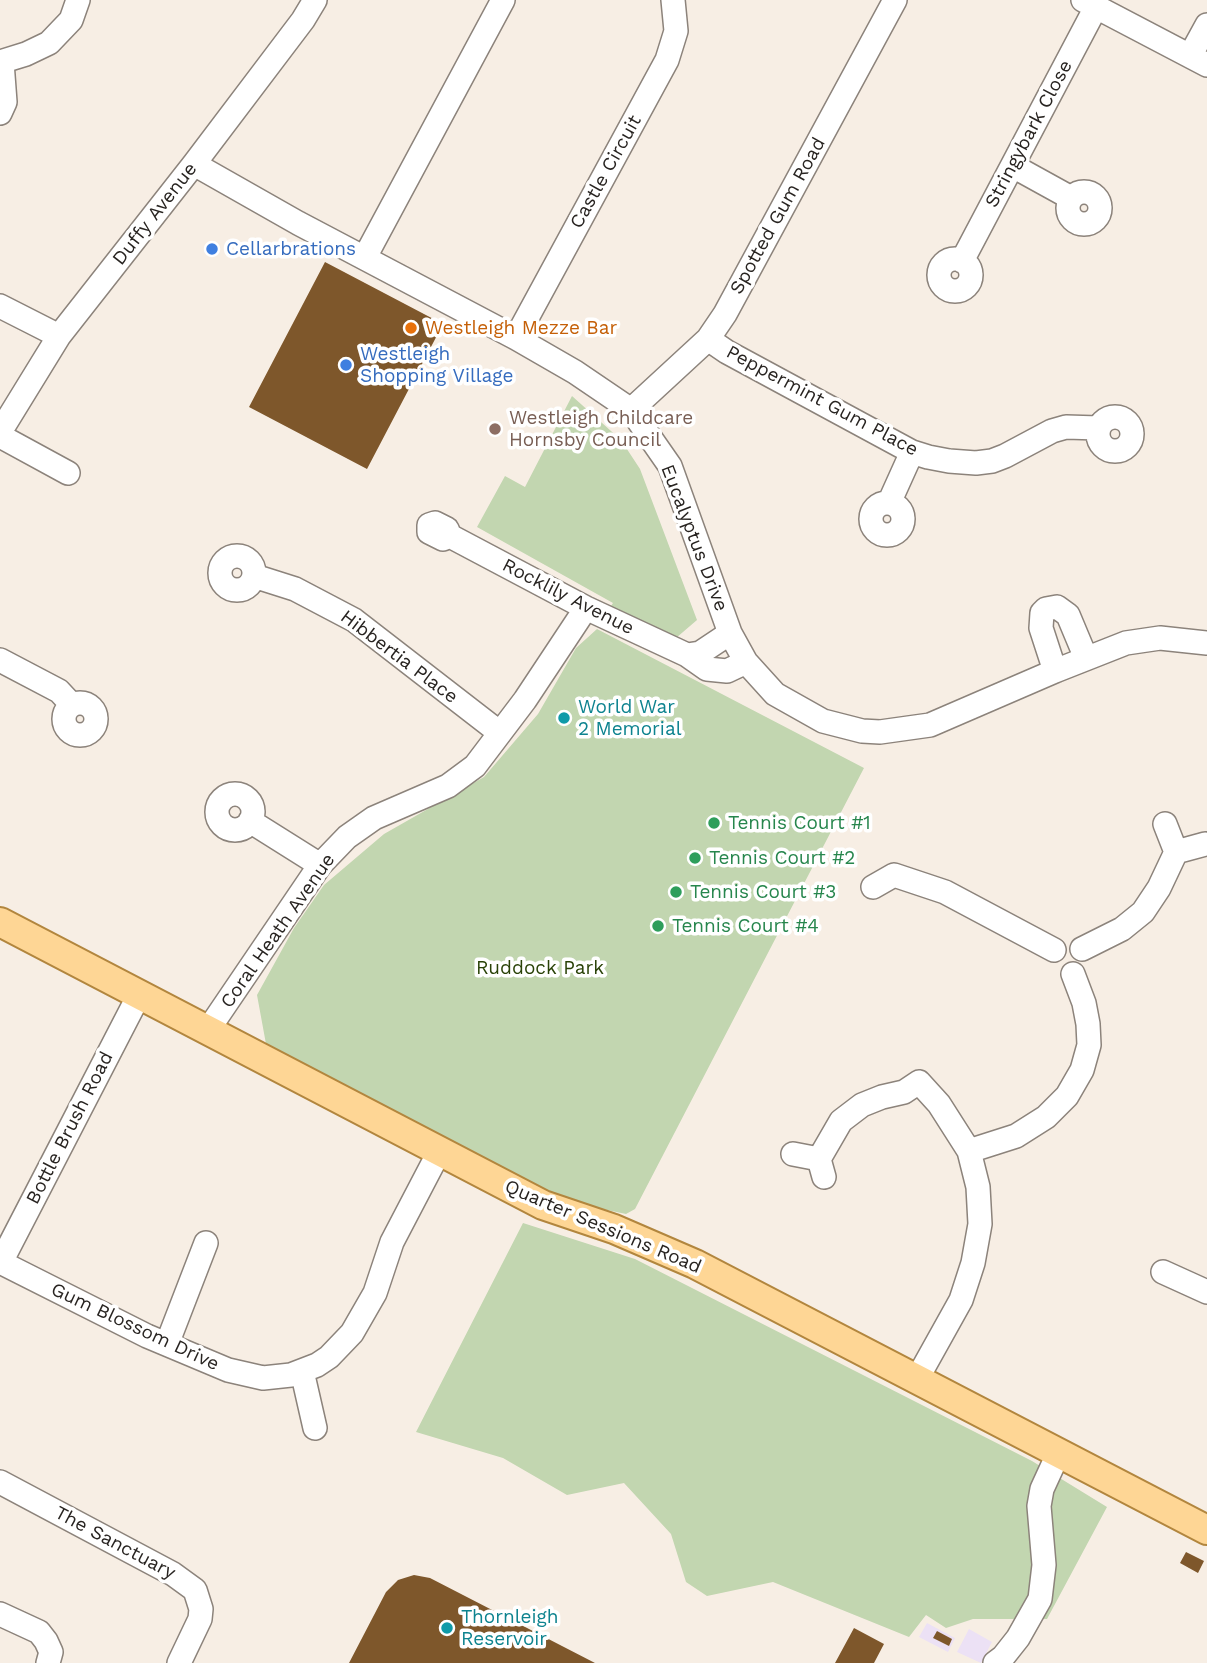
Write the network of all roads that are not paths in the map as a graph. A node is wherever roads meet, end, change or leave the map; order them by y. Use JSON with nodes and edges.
{"nodes":[{"id":1,"x":78,"y":0,"type":"edge"},
{"id":2,"x":315,"y":0,"type":"edge"},
{"id":3,"x":503,"y":0,"type":"edge"},
{"id":4,"x":673,"y":0,"type":"edge"},
{"id":5,"x":895,"y":0,"type":"edge"},
{"id":6,"x":1089,"y":4,"type":"edge"},
{"id":7,"x":1207,"y":25,"type":"edge"},
{"id":8,"x":1199,"y":61,"type":"edge"},
{"id":9,"x":1,"y":62,"type":"edge"},
{"id":10,"x":0,"y":113,"type":"edge"},
{"id":11,"x":194,"y":164,"type":"junction"},
{"id":12,"x":1013,"y":166,"type":"junction"},
{"id":13,"x":1072,"y":198,"type":"dead end"},
{"id":14,"x":365,"y":257,"type":"junction"},
{"id":15,"x":962,"y":261,"type":"dead end"},
{"id":16,"x":0,"y":306,"type":"edge"},
{"id":17,"x":59,"y":336,"type":"junction"},
{"id":18,"x":516,"y":338,"type":"junction"},
{"id":19,"x":708,"y":338,"type":"junction"},
{"id":20,"x":631,"y":410,"type":"junction"},
{"id":21,"x":1098,"y":428,"type":"dead end"},
{"id":22,"x":0,"y":434,"type":"edge"},
{"id":23,"x":912,"y":452,"type":"junction"},
{"id":24,"x":68,"y":473,"type":"dead end"},
{"id":25,"x":889,"y":503,"type":"dead end"},
{"id":26,"x":450,"y":536,"type":"dead end"},
{"id":27,"x":254,"y":576,"type":"dead end"},
{"id":28,"x":586,"y":608,"type":"junction"},
{"id":29,"x":730,"y":633,"type":"junction"},
{"id":30,"x":1207,"y":643,"type":"edge"},
{"id":31,"x":687,"y":655,"type":"junction"},
{"id":32,"x":1086,"y":658,"type":"junction"},
{"id":33,"x":0,"y":660,"type":"edge"},
{"id":34,"x":746,"y":662,"type":"junction"},
{"id":35,"x":1055,"y":671,"type":"junction"},
{"id":36,"x":72,"y":705,"type":"dead end"},
{"id":37,"x":500,"y":733,"type":"junction"},
{"id":38,"x":250,"y":821,"type":"dead end"},
{"id":39,"x":1165,"y":824,"type":"dead end"},
{"id":40,"x":1205,"y":844,"type":"edge"},
{"id":41,"x":1176,"y":852,"type":"junction"},
{"id":42,"x":320,"y":865,"type":"junction"},
{"id":43,"x":873,"y":887,"type":"dead end"},
{"id":44,"x":0,"y":922,"type":"edge"},
{"id":45,"x":1082,"y":949,"type":"junction"},
{"id":46,"x":1054,"y":950,"type":"junction"},
{"id":47,"x":1073,"y":974,"type":"junction"},
{"id":48,"x":139,"y":995,"type":"junction"},
{"id":49,"x":208,"y":1030,"type":"junction"},
{"id":50,"x":969,"y":1151,"type":"junction"},
{"id":51,"x":439,"y":1152,"type":"junction"},
{"id":52,"x":793,"y":1154,"type":"dead end"},
{"id":53,"x":206,"y":1244,"type":"dead end"},
{"id":54,"x":0,"y":1262,"type":"edge"},
{"id":55,"x":1163,"y":1272,"type":"dead end"},
{"id":56,"x":1207,"y":1292,"type":"edge"},
{"id":57,"x":167,"y":1345,"type":"junction"},
{"id":58,"x":302,"y":1371,"type":"junction"},
{"id":59,"x":917,"y":1379,"type":"junction"},
{"id":60,"x":315,"y":1429,"type":"dead end"},
{"id":61,"x":1059,"y":1452,"type":"junction"},
{"id":62,"x":0,"y":1482,"type":"edge"},
{"id":63,"x":1207,"y":1530,"type":"edge"},
{"id":64,"x":0,"y":1614,"type":"edge"},
{"id":65,"x":48,"y":1663,"type":"edge"},
{"id":66,"x":179,"y":1663,"type":"edge"},
{"id":67,"x":995,"y":1663,"type":"edge"}],
"edges":[{"from":1,"to":9,"type":"street"},
{"from":2,"to":11,"type":"street","name":"Duffy Avenue"},
{"from":3,"to":14,"type":"street"},
{"from":4,"to":18,"type":"street","name":"Castle Circuit"},
{"from":5,"to":19,"type":"street","name":"Spotted Gum Road"},
{"from":6,"to":8,"type":"street"},
{"from":6,"to":12,"type":"street","name":"Stringybark Close"},
{"from":7,"to":8,"type":"street"},
{"from":9,"to":10,"type":"street"},
{"from":11,"to":14,"type":"street","name":"Eucalyptus Drive"},
{"from":11,"to":17,"type":"street","name":"Duffy Avenue"},
{"from":12,"to":13,"type":"street"},
{"from":12,"to":15,"type":"street","name":"Stringybark Close"},
{"from":14,"to":18,"type":"street","name":"Eucalyptus Drive"},
{"from":16,"to":17,"type":"street"},
{"from":17,"to":22,"type":"street","name":"Duffy Avenue"},
{"from":18,"to":20,"type":"street","name":"Eucalyptus Drive"},
{"from":19,"to":20,"type":"street","name":"Spotted Gum Road"},
{"from":19,"to":23,"type":"street","name":"Peppermint Gum Place"},
{"from":20,"to":29,"type":"street","name":"Eucalyptus Drive"},
{"from":21,"to":23,"type":"street","name":"Peppermint Gum Place"},
{"from":22,"to":24,"type":"street"},
{"from":23,"to":25,"type":"street"},
{"from":26,"to":28,"type":"street","name":"Rocklily Avenue"},
{"from":27,"to":37,"type":"street","name":"Hibbertia Place"},
{"from":28,"to":31,"type":"street","name":"Rocklily Avenue"},
{"from":28,"to":37,"type":"street","name":"Coral Heath Avenue"},
{"from":29,"to":31,"type":"street"},
{"from":29,"to":34,"type":"street","name":"Eucalyptus Drive"},
{"from":30,"to":32,"type":"street","name":"Eucalyptus Drive"},
{"from":31,"to":34,"type":"street","name":"Rocklily Avenue"},
{"from":32,"to":35,"type":"street","name":"Eucalyptus Drive"},
{"from":32,"to":35,"type":"street"},
{"from":33,"to":36,"type":"street"},
{"from":34,"to":35,"type":"street","name":"Eucalyptus Drive"},
{"from":37,"to":42,"type":"street","name":"Coral Heath Avenue"},
{"from":38,"to":42,"type":"street"},
{"from":39,"to":41,"type":"street"},
{"from":40,"to":41,"type":"street"},
{"from":41,"to":45,"type":"street"},
{"from":42,"to":49,"type":"street","name":"Coral Heath Avenue"},
{"from":43,"to":46,"type":"street"},
{"from":44,"to":48,"type":"main road","name":"Quarter Sessions Road"},
{"from":45,"to":46,"type":"street"},
{"from":45,"to":47,"type":"street"},
{"from":46,"to":47,"type":"street"},
{"from":47,"to":50,"type":"street"},
{"from":48,"to":49,"type":"main road","name":"Quarter Sessions Road"},
{"from":48,"to":54,"type":"street","name":"Bottle Brush Road"},
{"from":49,"to":51,"type":"main road","name":"Quarter Sessions Road"},
{"from":50,"to":52,"type":"street"},
{"from":50,"to":59,"type":"street"},
{"from":51,"to":58,"type":"street","name":"Gum Blossom Drive"},
{"from":51,"to":59,"type":"main road","name":"Quarter Sessions Road"},
{"from":53,"to":57,"type":"street"},
{"from":54,"to":57,"type":"street","name":"Gum Blossom Drive"},
{"from":55,"to":56,"type":"street"},
{"from":57,"to":58,"type":"street","name":"Gum Blossom Drive"},
{"from":58,"to":60,"type":"street"},
{"from":59,"to":61,"type":"main road","name":"Quarter Sessions Road"},
{"from":61,"to":63,"type":"main road","name":"Quarter Sessions Road"},
{"from":61,"to":67,"type":"street"},
{"from":62,"to":66,"type":"street","name":"The Sanctuary"},
{"from":64,"to":65,"type":"street"}]}
